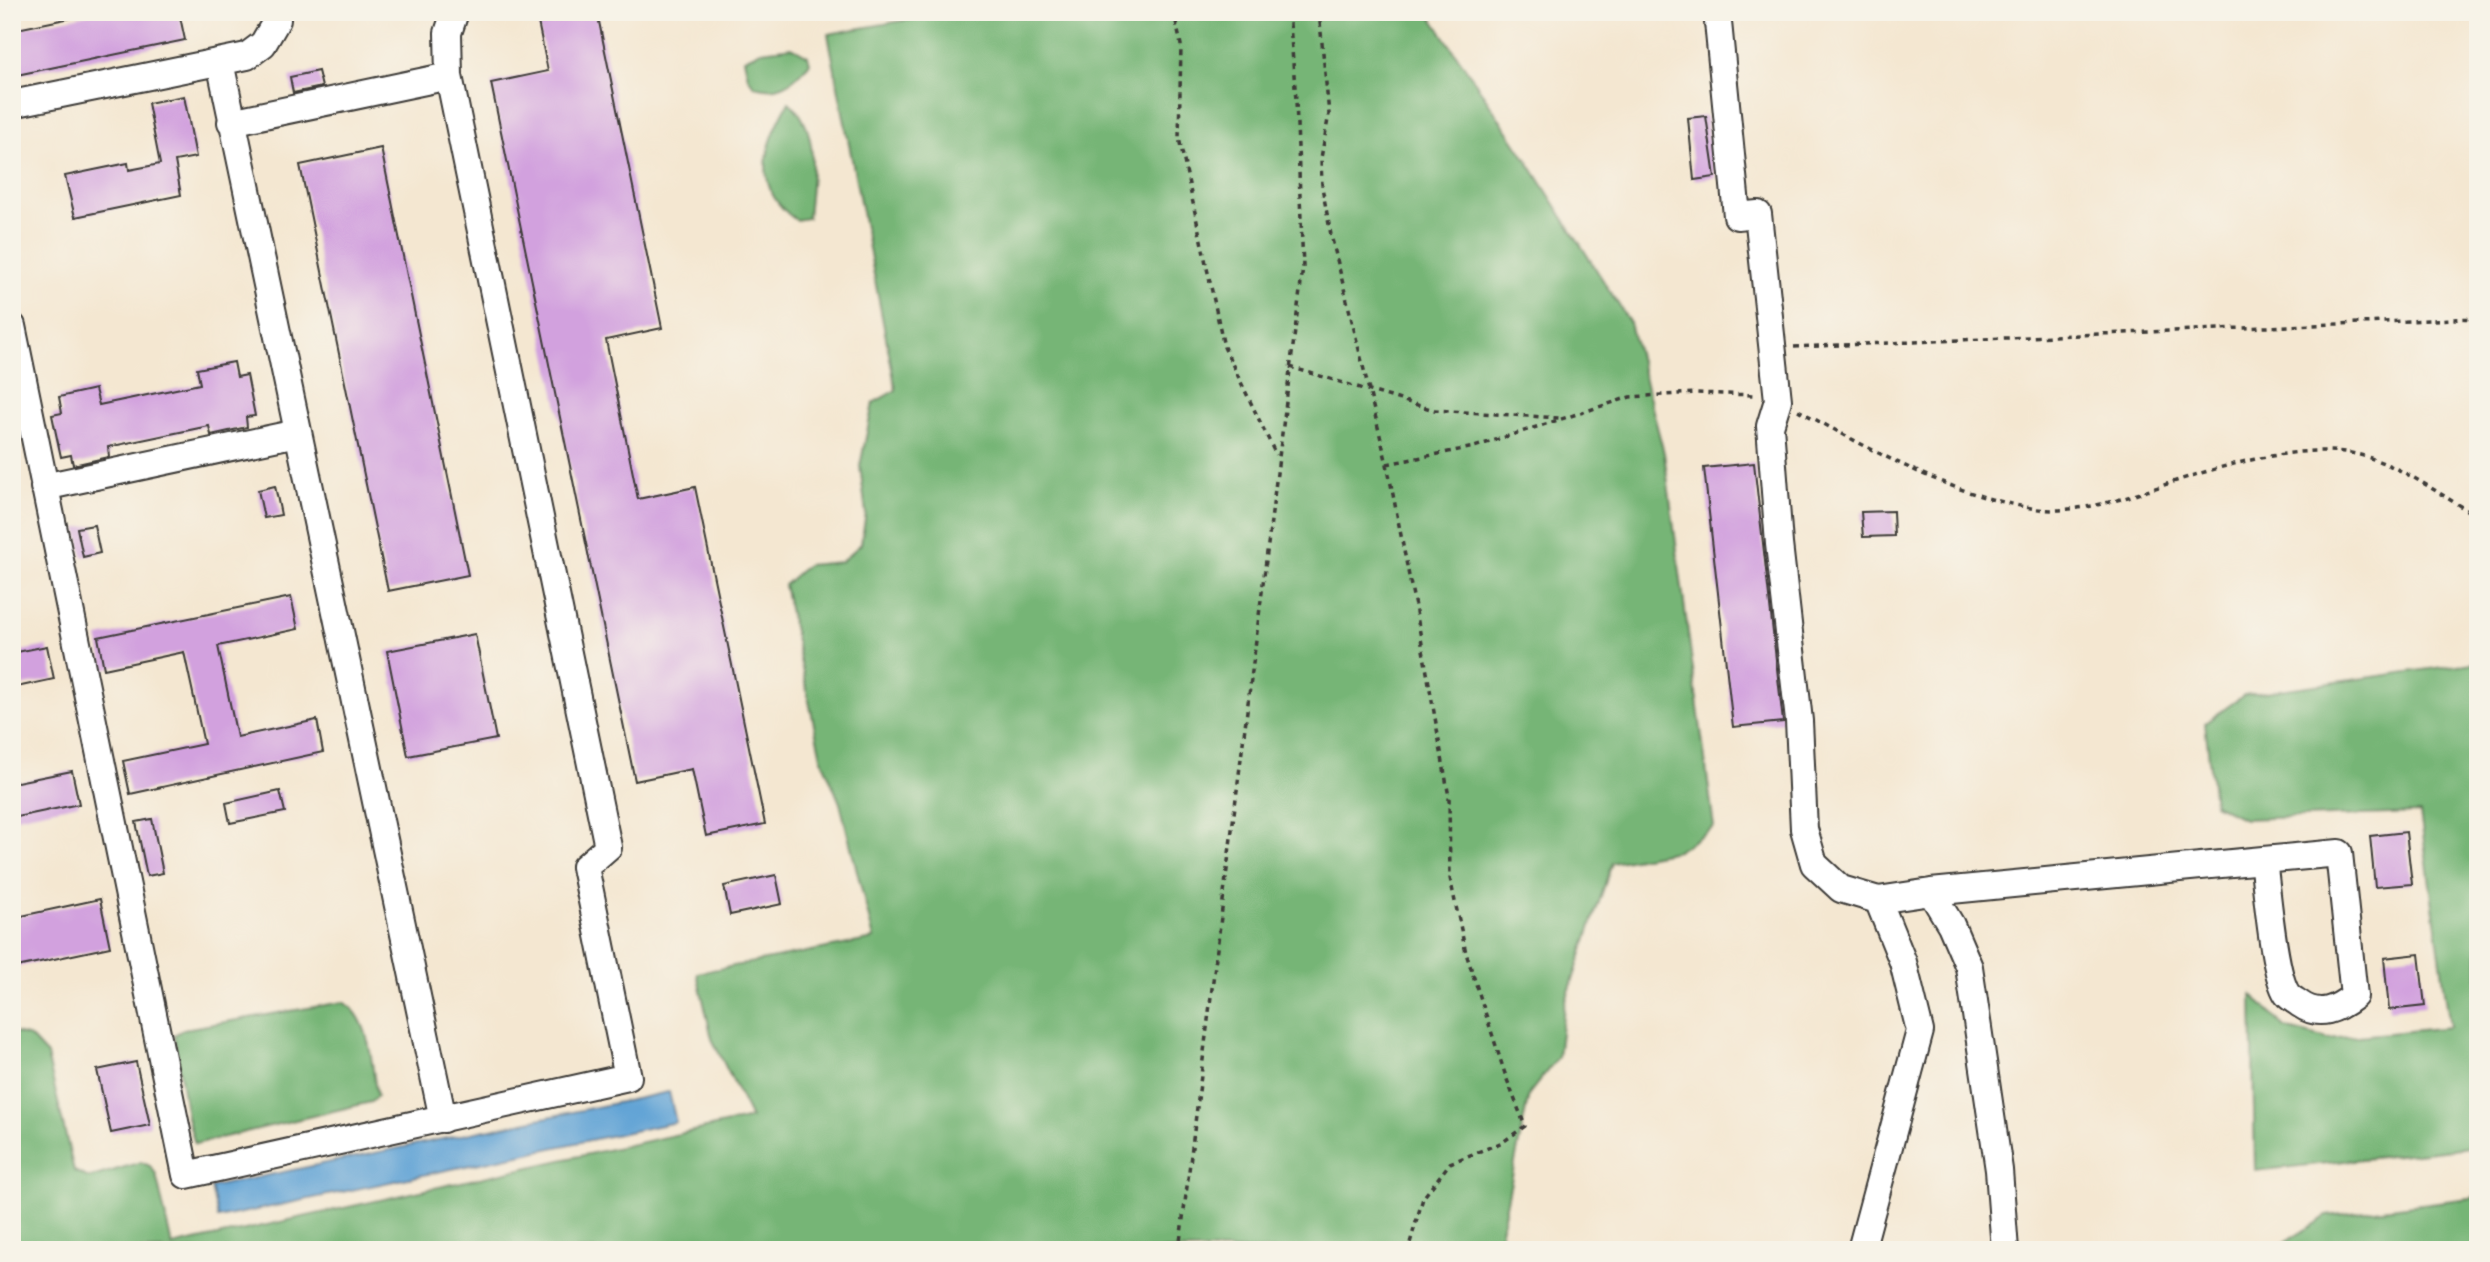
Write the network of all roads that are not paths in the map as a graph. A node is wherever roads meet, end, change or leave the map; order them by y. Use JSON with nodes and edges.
{"nodes":[{"id":1,"x":276,"y":12,"type":"edge"},
{"id":2,"x":455,"y":12,"type":"edge"},
{"id":3,"x":1717,"y":12,"type":"edge"},
{"id":4,"x":220,"y":62,"type":"junction"},
{"id":5,"x":450,"y":76,"type":"junction"},
{"id":6,"x":12,"y":104,"type":"edge"},
{"id":7,"x":231,"y":122,"type":"junction"},
{"id":8,"x":12,"y":326,"type":"edge"},
{"id":9,"x":297,"y":433,"type":"junction"},
{"id":10,"x":44,"y":486,"type":"junction"},
{"id":11,"x":2263,"y":860,"type":"junction"},
{"id":12,"x":1931,"y":892,"type":"junction"},
{"id":13,"x":1878,"y":900,"type":"junction"},
{"id":14,"x":443,"y":1119,"type":"junction"},
{"id":15,"x":1861,"y":1250,"type":"edge"},
{"id":16,"x":2005,"y":1250,"type":"edge"}],
"edges":[{"from":1,"to":4,"type":"lane"},
{"from":2,"to":5,"type":"lane"},
{"from":3,"to":13,"type":"lane"},
{"from":4,"to":6,"type":"lane"},
{"from":4,"to":7,"type":"lane"},
{"from":5,"to":7,"type":"lane"},
{"from":5,"to":14,"type":"lane"},
{"from":7,"to":9,"type":"lane"},
{"from":8,"to":10,"type":"lane"},
{"from":9,"to":10,"type":"lane"},
{"from":9,"to":14,"type":"lane"},
{"from":10,"to":14,"type":"lane"},
{"from":11,"to":11,"type":"lane"},
{"from":11,"to":12,"type":"lane"},
{"from":12,"to":13,"type":"lane"},
{"from":12,"to":16,"type":"lane"},
{"from":13,"to":15,"type":"lane"}]}
